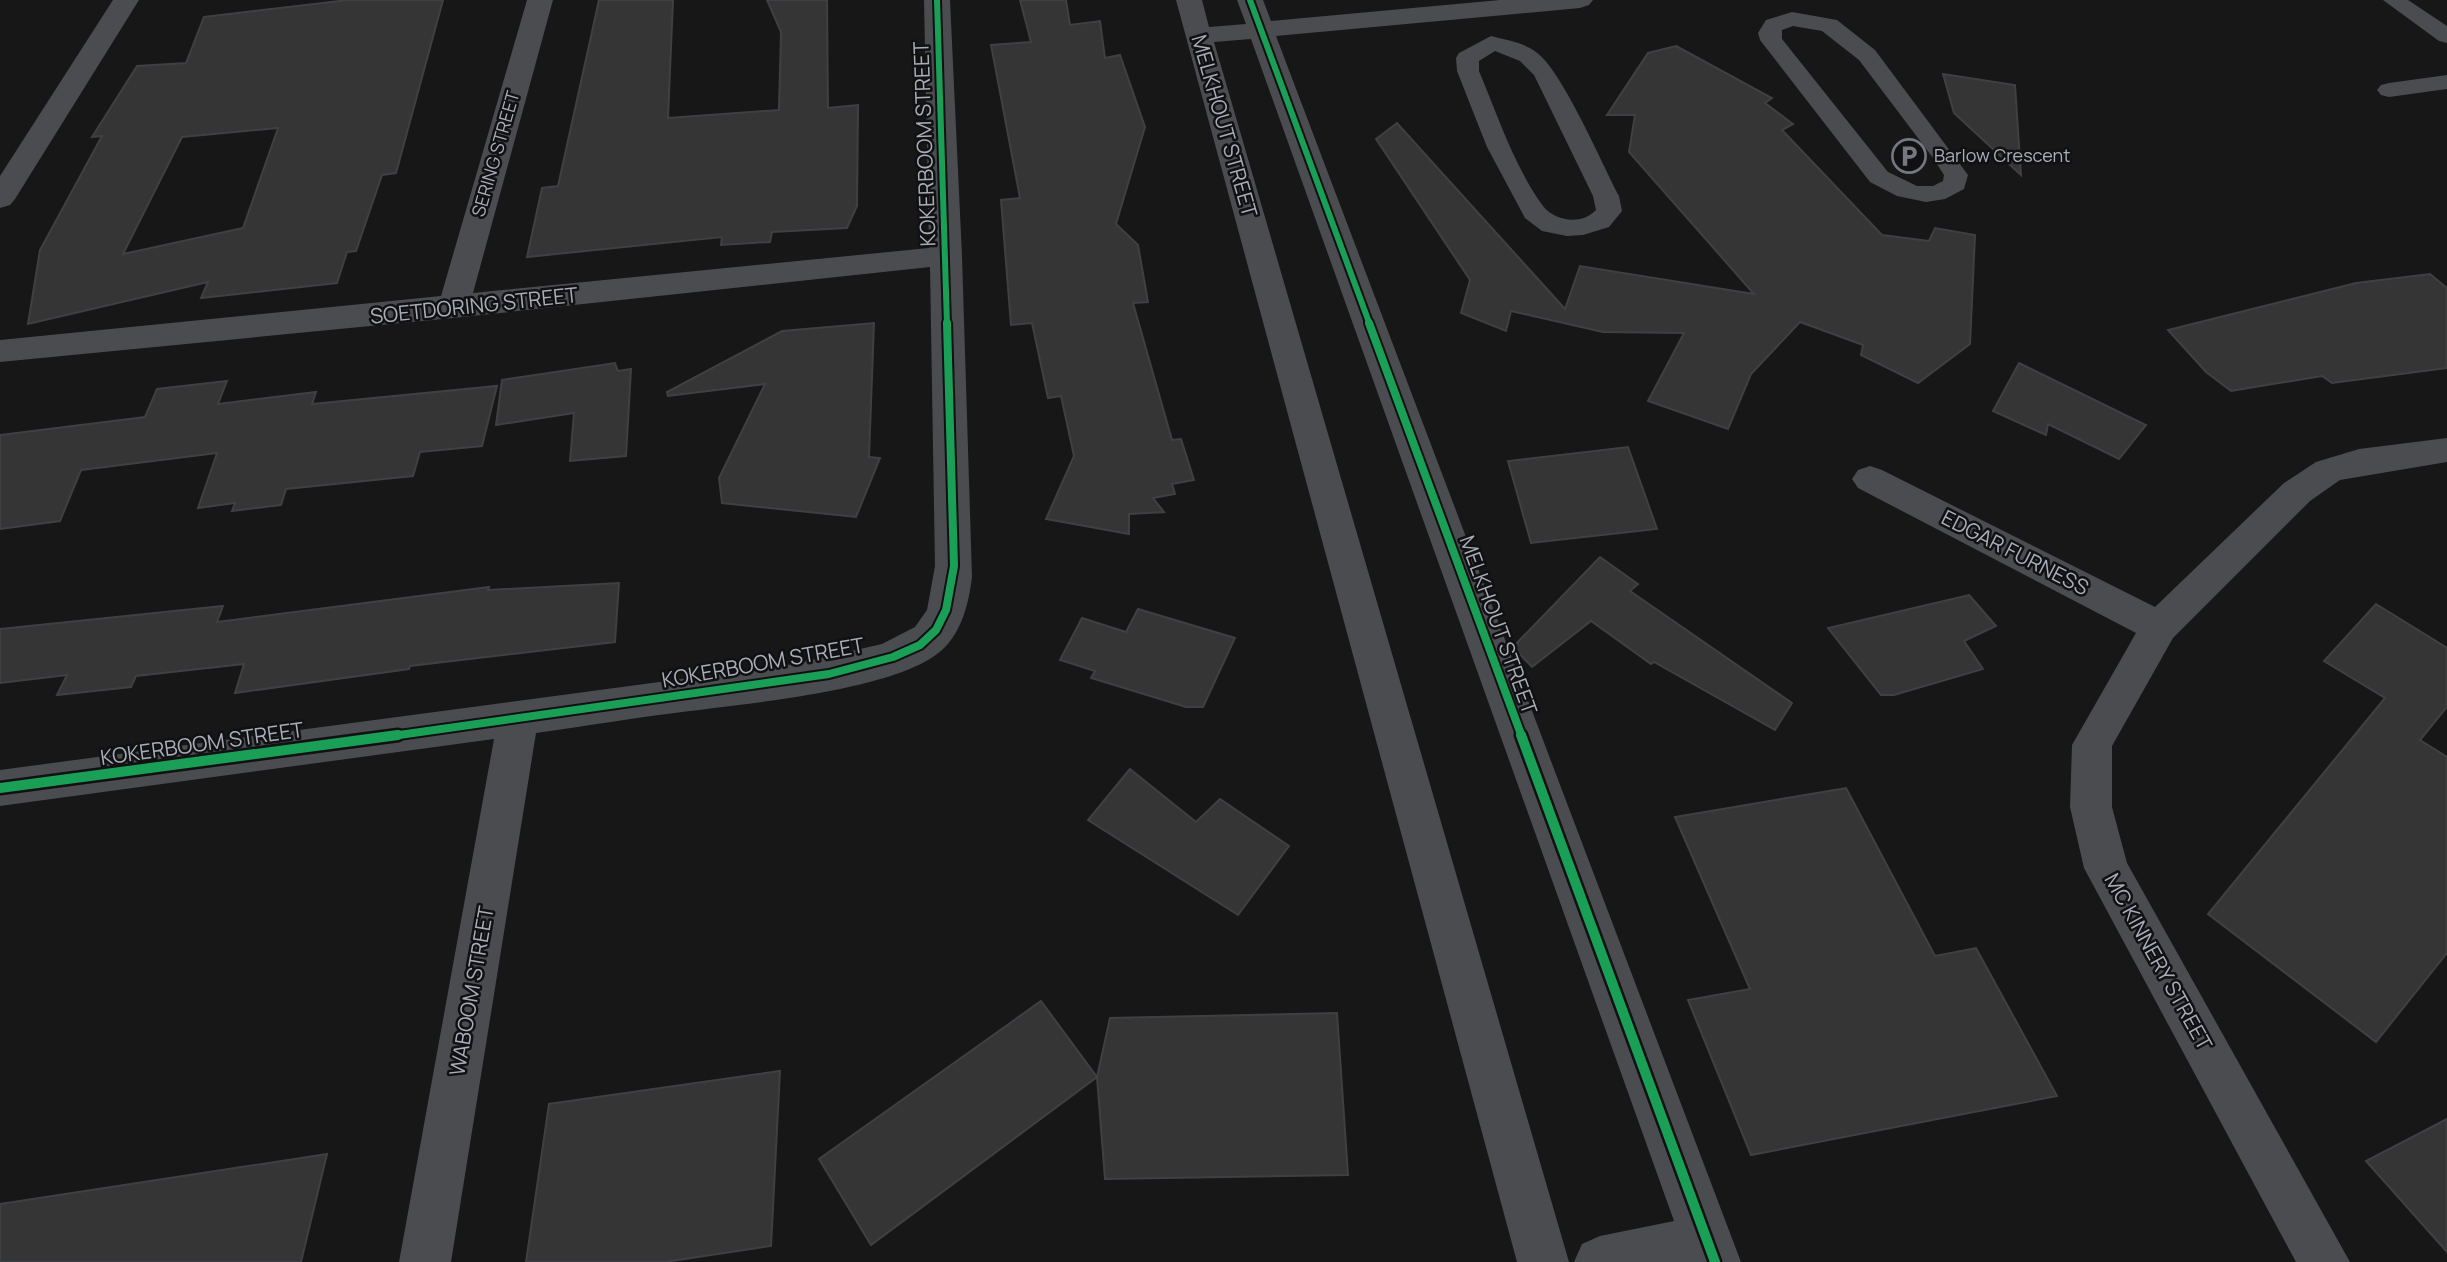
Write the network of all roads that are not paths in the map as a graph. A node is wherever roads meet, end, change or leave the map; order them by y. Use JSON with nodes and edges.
{"nodes":[{"id":1,"x":126,"y":0,"type":"edge"},
{"id":2,"x":540,"y":0,"type":"edge"},
{"id":3,"x":937,"y":0,"type":"edge"},
{"id":4,"x":1580,"y":0,"type":"edge"},
{"id":5,"x":2395,"y":0,"type":"edge"},
{"id":6,"x":1478,"y":9,"type":"junction"},
{"id":7,"x":1785,"y":9,"type":"edge"},
{"id":8,"x":1255,"y":14,"type":"edge"},
{"id":9,"x":1194,"y":18,"type":"edge"},
{"id":10,"x":2447,"y":36,"type":"edge"},
{"id":11,"x":1491,"y":43,"type":"junction"},
{"id":12,"x":2447,"y":82,"type":"edge"},
{"id":13,"x":2389,"y":90,"type":"dead end"},
{"id":14,"x":0,"y":199,"type":"edge"},
{"id":15,"x":947,"y":256,"type":"junction"},
{"id":16,"x":453,"y":308,"type":"junction"},
{"id":17,"x":0,"y":352,"type":"edge"},
{"id":18,"x":2447,"y":450,"type":"edge"},
{"id":19,"x":1870,"y":479,"type":"dead end"},
{"id":20,"x":2159,"y":627,"type":"junction"},
{"id":21,"x":518,"y":720,"type":"junction"},
{"id":22,"x":0,"y":788,"type":"edge"},
{"id":23,"x":1711,"y":1251,"type":"edge"},
{"id":24,"x":425,"y":1262,"type":"edge"},
{"id":25,"x":1542,"y":1262,"type":"edge"},
{"id":26,"x":1600,"y":1262,"type":"edge"},
{"id":27,"x":2324,"y":1262,"type":"edge"}],
"edges":[{"from":1,"to":14,"type":"street"},
{"from":2,"to":16,"type":"street","name":"SERING STREET"},
{"from":3,"to":15,"type":"street","name":"KOKERBOOM STREET"},
{"from":4,"to":6,"type":"street"},
{"from":5,"to":10,"type":"lane"},
{"from":6,"to":8,"type":"street"},
{"from":6,"to":11,"type":"lane"},
{"from":7,"to":7,"type":"lane"},
{"from":8,"to":9,"type":"street"},
{"from":8,"to":23,"type":"street","name":"MELKHOUT STREET"},
{"from":9,"to":25,"type":"street","name":"MELKHOUT STREET"},
{"from":11,"to":11,"type":"lane"},
{"from":12,"to":13,"type":"lane"},
{"from":15,"to":16,"type":"street","name":"SOETDORING STREET"},
{"from":15,"to":21,"type":"street","name":"KOKERBOOM STREET"},
{"from":16,"to":17,"type":"street","name":"SOETDORING STREET"},
{"from":18,"to":20,"type":"street","name":"MC KINNERY STREET"},
{"from":19,"to":20,"type":"street","name":"EDGAR FURNESS"},
{"from":20,"to":27,"type":"street","name":"MC KINNERY STREET"},
{"from":21,"to":22,"type":"street","name":"KOKERBOOM STREET"},
{"from":21,"to":24,"type":"street","name":"WABOOM STREET"},
{"from":23,"to":26,"type":"street"}]}
